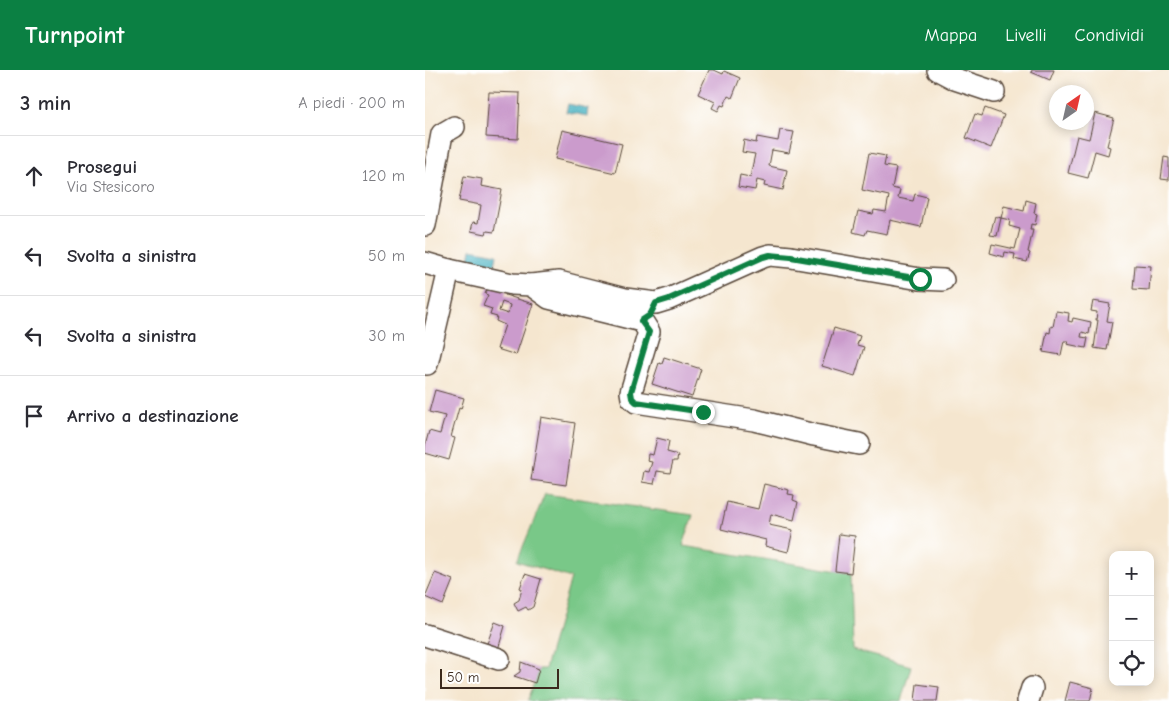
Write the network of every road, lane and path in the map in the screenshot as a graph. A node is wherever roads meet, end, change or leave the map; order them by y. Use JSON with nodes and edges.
{"nodes":[{"id":1,"x":938,"y":70,"type":"edge"},
{"id":2,"x":994,"y":92,"type":"dead end"},
{"id":3,"x":454,"y":127,"type":"dead end"},
{"id":4,"x":425,"y":224,"type":"edge"},
{"id":5,"x":425,"y":263,"type":"edge"},
{"id":6,"x":449,"y":270,"type":"junction"},
{"id":7,"x":943,"y":280,"type":"dead end"},
{"id":8,"x":531,"y":285,"type":"junction"},
{"id":9,"x":656,"y":303,"type":"junction"},
{"id":10,"x":641,"y":321,"type":"junction"},
{"id":11,"x":427,"y":364,"type":"dead end"},
{"id":12,"x":859,"y":444,"type":"dead end"},
{"id":13,"x":425,"y":635,"type":"edge"},
{"id":14,"x":499,"y":659,"type":"dead end"}],
"edges":[{"from":1,"to":2,"type":"street"},
{"from":3,"to":4,"type":"street"},
{"from":5,"to":6,"type":"street"},
{"from":6,"to":8,"type":"street"},
{"from":6,"to":11,"type":"street"},
{"from":7,"to":9,"type":"street"},
{"from":8,"to":9,"type":"street"},
{"from":8,"to":10,"type":"street"},
{"from":9,"to":10,"type":"street"},
{"from":10,"to":12,"type":"street"},
{"from":13,"to":14,"type":"street"}]}
